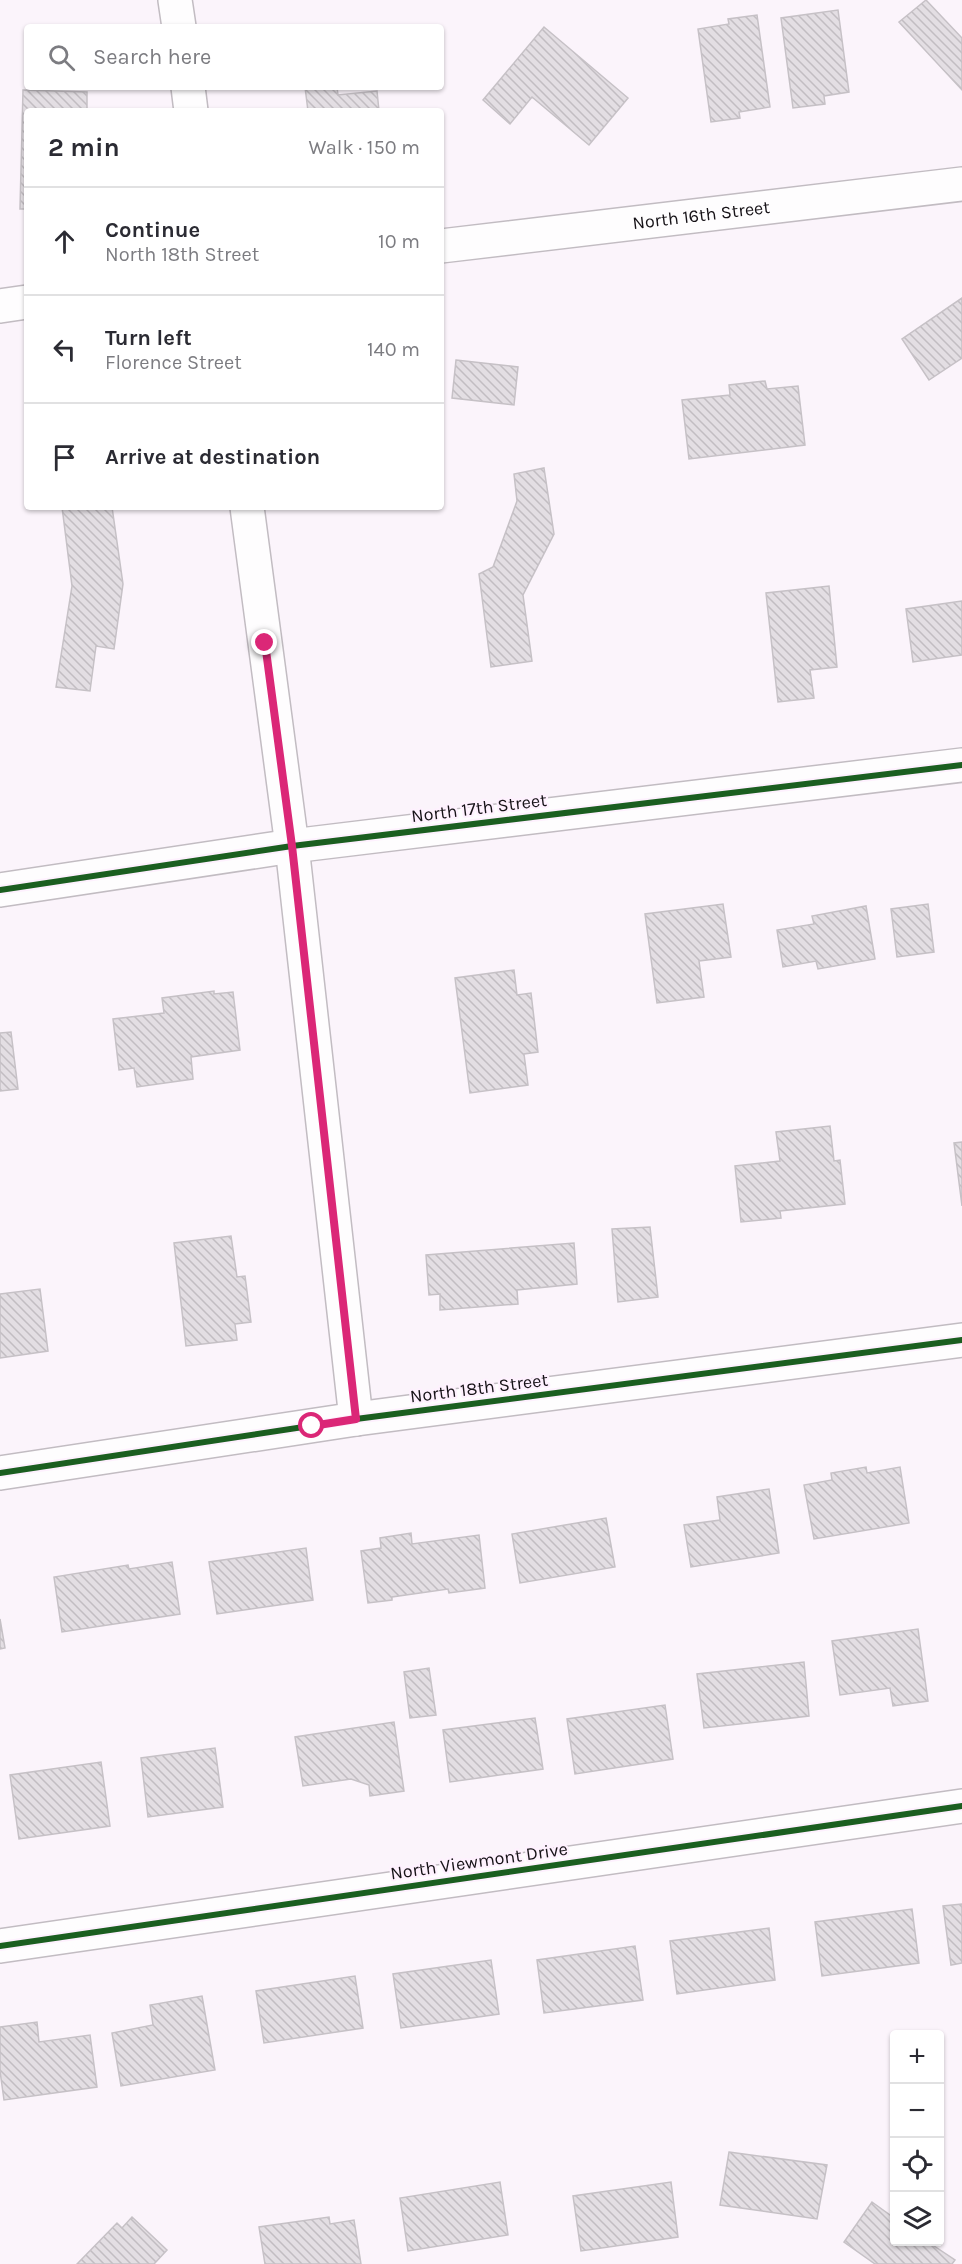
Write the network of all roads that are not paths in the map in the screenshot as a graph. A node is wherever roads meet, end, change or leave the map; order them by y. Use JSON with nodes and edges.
{"nodes":[{"id":1,"x":175,"y":0,"type":"edge"},
{"id":2,"x":179,"y":24,"type":"edge"},
{"id":3,"x":188,"y":90,"type":"edge"},
{"id":4,"x":191,"y":108,"type":"edge"},
{"id":5,"x":962,"y":184,"type":"edge"},
{"id":6,"x":444,"y":246,"type":"edge"},
{"id":7,"x":24,"y":302,"type":"edge"},
{"id":8,"x":0,"y":306,"type":"edge"},
{"id":9,"x":247,"y":510,"type":"edge"},
{"id":10,"x":962,"y":765,"type":"edge"},
{"id":11,"x":292,"y":846,"type":"junction"},
{"id":12,"x":0,"y":890,"type":"edge"},
{"id":13,"x":962,"y":1340,"type":"edge"},
{"id":14,"x":356,"y":1419,"type":"junction"},
{"id":15,"x":0,"y":1473,"type":"edge"},
{"id":16,"x":962,"y":1806,"type":"edge"},
{"id":17,"x":0,"y":1946,"type":"edge"}],
"edges":[{"from":1,"to":2,"type":"street"},
{"from":3,"to":4,"type":"street"},
{"from":5,"to":6,"type":"street","name":"North 16th Street"},
{"from":7,"to":8,"type":"street"},
{"from":9,"to":11,"type":"street"},
{"from":10,"to":11,"type":"street","name":"North 17th Street"},
{"from":11,"to":12,"type":"street","name":"North 17th Street"},
{"from":11,"to":14,"type":"street"},
{"from":13,"to":14,"type":"street","name":"North 18th Street"},
{"from":14,"to":15,"type":"street","name":"North 18th Street"},
{"from":16,"to":17,"type":"street","name":"North Viewmont Drive"}]}
